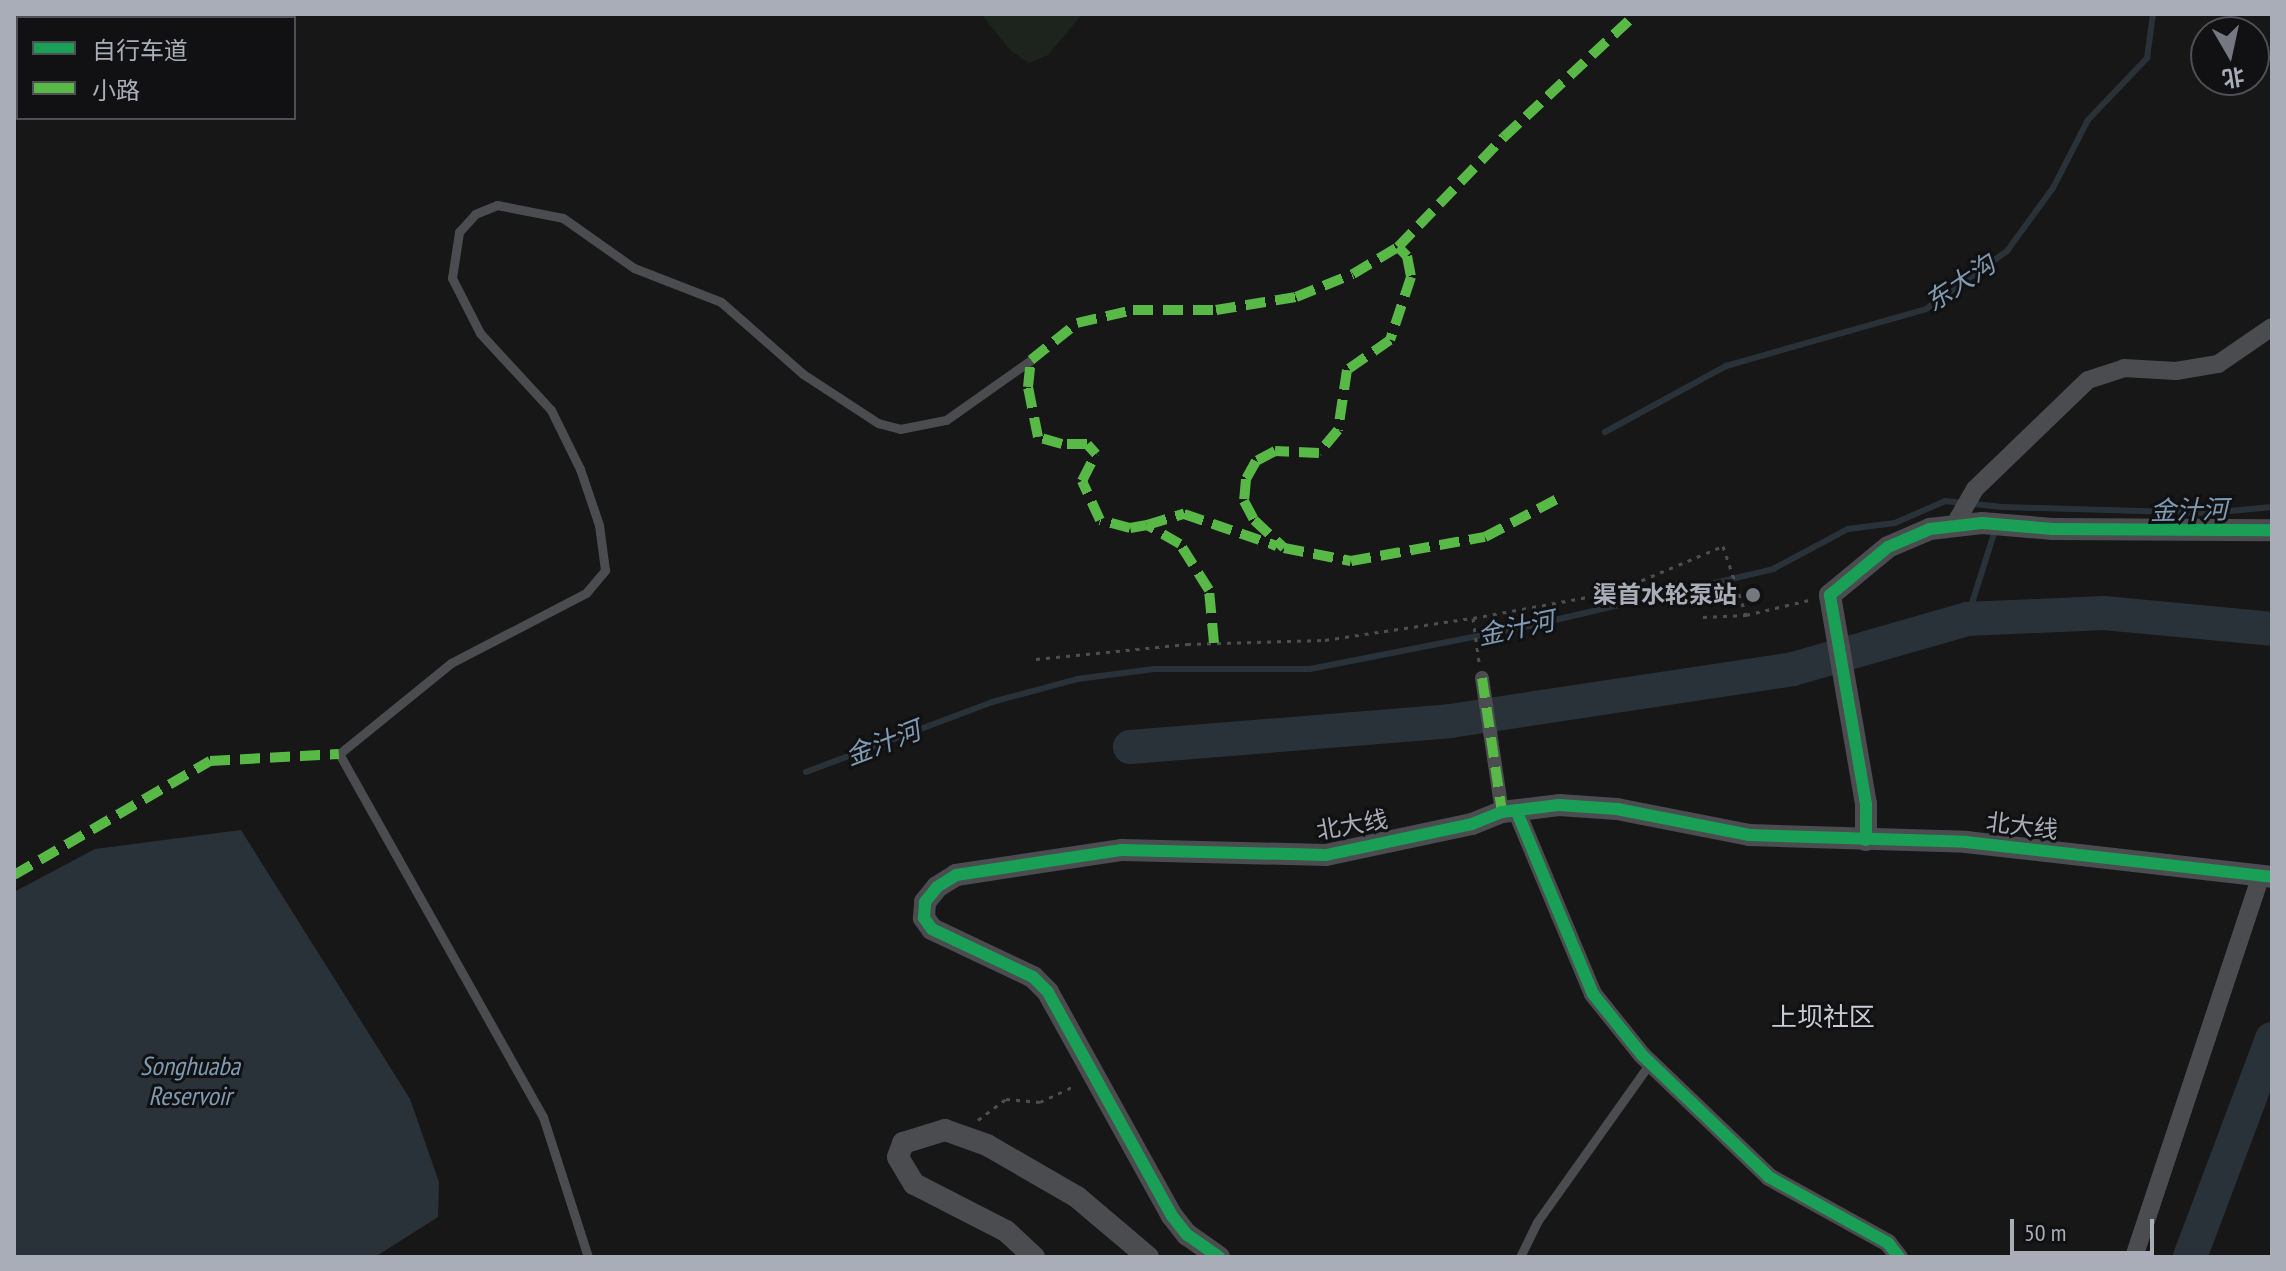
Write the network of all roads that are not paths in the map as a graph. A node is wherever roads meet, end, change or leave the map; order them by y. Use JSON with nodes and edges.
{"nodes":[{"id":1,"x":2272,"y":327,"type":"edge"},
{"id":2,"x":1031,"y":360,"type":"dead end"},
{"id":3,"x":1966,"y":519,"type":"junction"},
{"id":4,"x":2272,"y":530,"type":"edge"},
{"id":5,"x":1482,"y":678,"type":"dead end"},
{"id":6,"x":1509,"y":811,"type":"junction"},
{"id":7,"x":1866,"y":840,"type":"junction"},
{"id":8,"x":2268,"y":876,"type":"edge"},
{"id":9,"x":1650,"y":1063,"type":"junction"},
{"id":10,"x":588,"y":1257,"type":"edge"},
{"id":11,"x":1034,"y":1257,"type":"edge"},
{"id":12,"x":1148,"y":1257,"type":"edge"},
{"id":13,"x":1219,"y":1257,"type":"edge"},
{"id":14,"x":1520,"y":1257,"type":"edge"},
{"id":15,"x":1899,"y":1257,"type":"edge"},
{"id":16,"x":2134,"y":1257,"type":"edge"}],
"edges":[{"from":1,"to":3,"type":"street"},
{"from":2,"to":10,"type":"lane"},
{"from":3,"to":4,"type":"street"},
{"from":3,"to":7,"type":"street"},
{"from":5,"to":6,"type":"street"},
{"from":6,"to":7,"type":"street","name":"北大线"},
{"from":6,"to":9,"type":"street"},
{"from":6,"to":13,"type":"street","name":"北大线"},
{"from":7,"to":8,"type":"street","name":"北大线"},
{"from":8,"to":16,"type":"street"},
{"from":9,"to":14,"type":"lane"},
{"from":9,"to":15,"type":"street"},
{"from":11,"to":12,"type":"street"}]}
